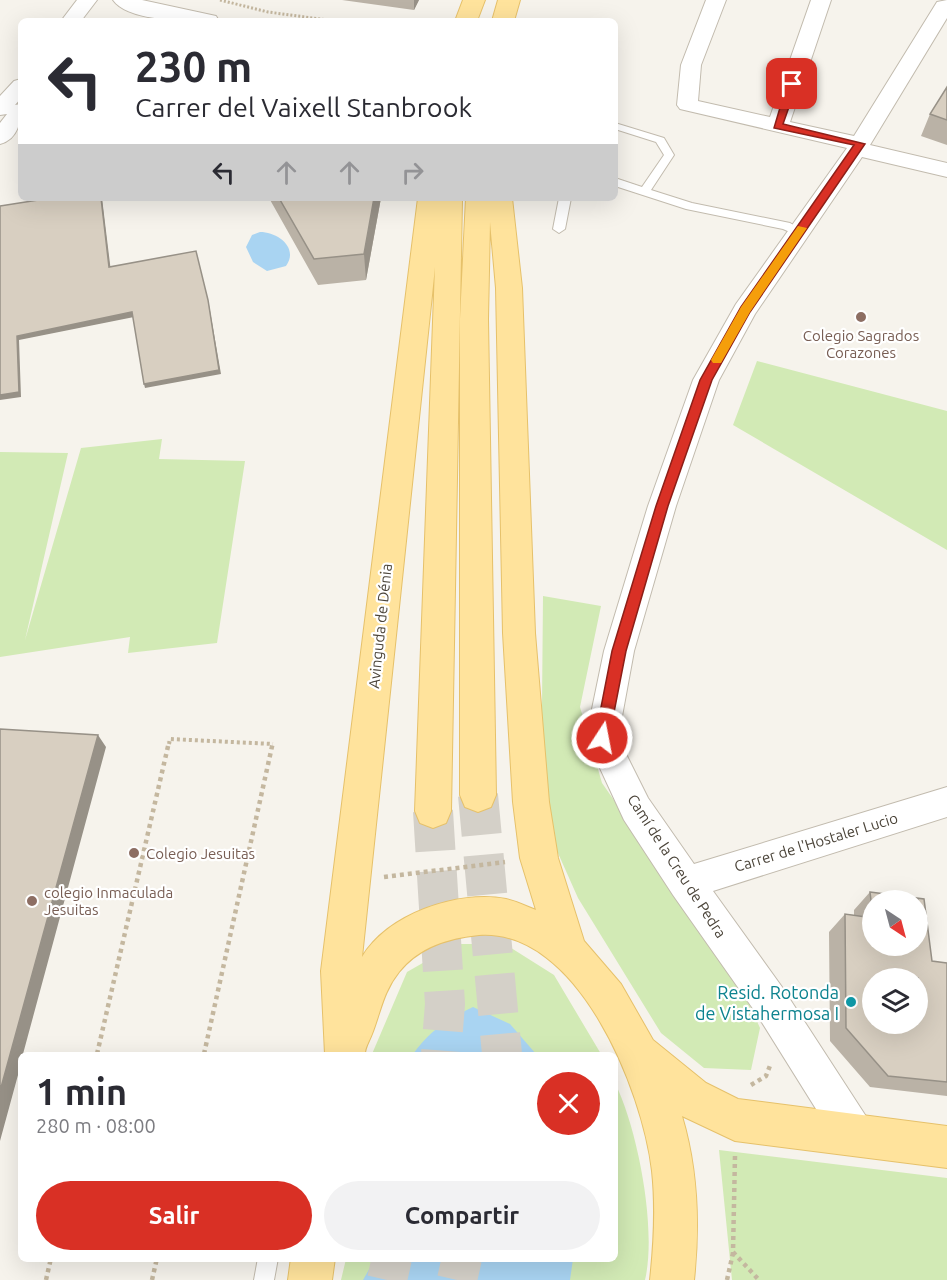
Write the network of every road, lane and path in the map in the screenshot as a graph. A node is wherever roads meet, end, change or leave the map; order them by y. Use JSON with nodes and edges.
{"nodes":[{"id":1,"x":87,"y":0,"type":"edge"},
{"id":2,"x":124,"y":0,"type":"edge"},
{"id":3,"x":220,"y":0,"type":"edge"},
{"id":4,"x":474,"y":0,"type":"edge"},
{"id":5,"x":509,"y":0,"type":"edge"},
{"id":6,"x":716,"y":0,"type":"edge"},
{"id":7,"x":821,"y":0,"type":"edge"},
{"id":8,"x":947,"y":2,"type":"edge"},
{"id":9,"x":73,"y":18,"type":"edge"},
{"id":10,"x":193,"y":18,"type":"edge"},
{"id":11,"x":313,"y":18,"type":"edge"},
{"id":12,"x":467,"y":18,"type":"edge"},
{"id":13,"x":503,"y":18,"type":"edge"},
{"id":14,"x":18,"y":88,"type":"edge"},
{"id":15,"x":0,"y":109,"type":"edge"},
{"id":16,"x":18,"y":114,"type":"edge"},
{"id":17,"x":778,"y":126,"type":"junction"},
{"id":18,"x":618,"y":127,"type":"edge"},
{"id":19,"x":0,"y":137,"type":"edge"},
{"id":20,"x":859,"y":146,"type":"junction"},
{"id":21,"x":947,"y":170,"type":"edge"},
{"id":22,"x":618,"y":183,"type":"edge"},
{"id":23,"x":645,"y":191,"type":"junction"},
{"id":24,"x":430,"y":201,"type":"edge"},
{"id":25,"x":450,"y":201,"type":"edge"},
{"id":26,"x":478,"y":201,"type":"edge"},
{"id":27,"x":500,"y":201,"type":"edge"},
{"id":28,"x":564,"y":201,"type":"edge"},
{"id":29,"x":559,"y":229,"type":"dead end"},
{"id":30,"x":799,"y":232,"type":"junction"},
{"id":31,"x":478,"y":795,"type":"tunnel mouth"},
{"id":32,"x":947,"y":802,"type":"edge"},
{"id":33,"x":433,"y":811,"type":"tunnel mouth"},
{"id":34,"x":539,"y":858,"type":"junction"},
{"id":35,"x":351,"y":880,"type":"junction"},
{"id":36,"x":686,"y":883,"type":"junction"},
{"id":37,"x":568,"y":950,"type":"junction"},
{"id":38,"x":97,"y":1052,"type":"edge"},
{"id":39,"x":204,"y":1052,"type":"edge"},
{"id":40,"x":346,"y":1052,"type":"edge"},
{"id":41,"x":346,"y":1052,"type":"edge"},
{"id":42,"x":642,"y":1055,"type":"junction"},
{"id":43,"x":771,"y":1059,"type":"dead end"},
{"id":44,"x":735,"y":1120,"type":"junction"},
{"id":45,"x":855,"y":1134,"type":"junction"},
{"id":46,"x":947,"y":1147,"type":"edge"},
{"id":47,"x":733,"y":1252,"type":"junction"},
{"id":48,"x":50,"y":1262,"type":"edge"},
{"id":49,"x":156,"y":1262,"type":"edge"},
{"id":50,"x":267,"y":1262,"type":"edge"},
{"id":51,"x":312,"y":1262,"type":"edge"},
{"id":52,"x":46,"y":1280,"type":"edge"},
{"id":53,"x":152,"y":1280,"type":"edge"},
{"id":54,"x":264,"y":1280,"type":"edge"},
{"id":55,"x":310,"y":1280,"type":"edge"},
{"id":56,"x":672,"y":1280,"type":"edge"},
{"id":57,"x":727,"y":1280,"type":"edge"},
{"id":58,"x":759,"y":1280,"type":"edge"}],
"edges":[{"from":1,"to":9,"type":"street"},
{"from":2,"to":10,"type":"street"},
{"from":3,"to":11,"type":"path"},
{"from":4,"to":12,"type":"main road"},
{"from":5,"to":13,"type":"main road"},
{"from":6,"to":17,"type":"street"},
{"from":7,"to":17,"type":"street"},
{"from":8,"to":20,"type":"street","name":"Camí de la Creu de Pedra"},
{"from":14,"to":15,"type":"street"},
{"from":16,"to":19,"type":"street"},
{"from":17,"to":20,"type":"street"},
{"from":18,"to":23,"type":"lane"},
{"from":20,"to":21,"type":"street"},
{"from":20,"to":30,"type":"street","name":"Camí de la Creu de Pedra"},
{"from":22,"to":23,"type":"lane"},
{"from":23,"to":30,"type":"lane"},
{"from":24,"to":35,"type":"main road","name":"Avinguda de Dénia"},
{"from":25,"to":33,"type":"main road"},
{"from":26,"to":31,"type":"main road"},
{"from":27,"to":34,"type":"main road","name":"Avinguda de Dénia"},
{"from":28,"to":29,"type":"lane"},
{"from":30,"to":36,"type":"street","name":"Camí de la Creu de Pedra"},
{"from":32,"to":36,"type":"street","name":"Carrer de l'Hostaler Lucio"},
{"from":34,"to":35,"type":"path"},
{"from":34,"to":37,"type":"main road","name":"Avinguda de Dénia"},
{"from":35,"to":40,"type":"main road","name":"Avinguda de Dénia"},
{"from":36,"to":45,"type":"street","name":"Camí de la Creu de Pedra"},
{"from":37,"to":41,"type":"main road","name":"Avinguda de Dénia"},
{"from":37,"to":42,"type":"main road","name":"Avinguda de Dénia"},
{"from":38,"to":39,"type":"path"},
{"from":42,"to":44,"type":"main road"},
{"from":42,"to":56,"type":"main road","name":"Avinguda de Dénia"},
{"from":43,"to":44,"type":"path"},
{"from":44,"to":45,"type":"main road"},
{"from":44,"to":47,"type":"path"},
{"from":45,"to":46,"type":"main road"},
{"from":47,"to":57,"type":"path"},
{"from":47,"to":58,"type":"path"},
{"from":48,"to":52,"type":"path"},
{"from":49,"to":53,"type":"path"},
{"from":50,"to":54,"type":"lane"},
{"from":51,"to":55,"type":"main road"}]}
